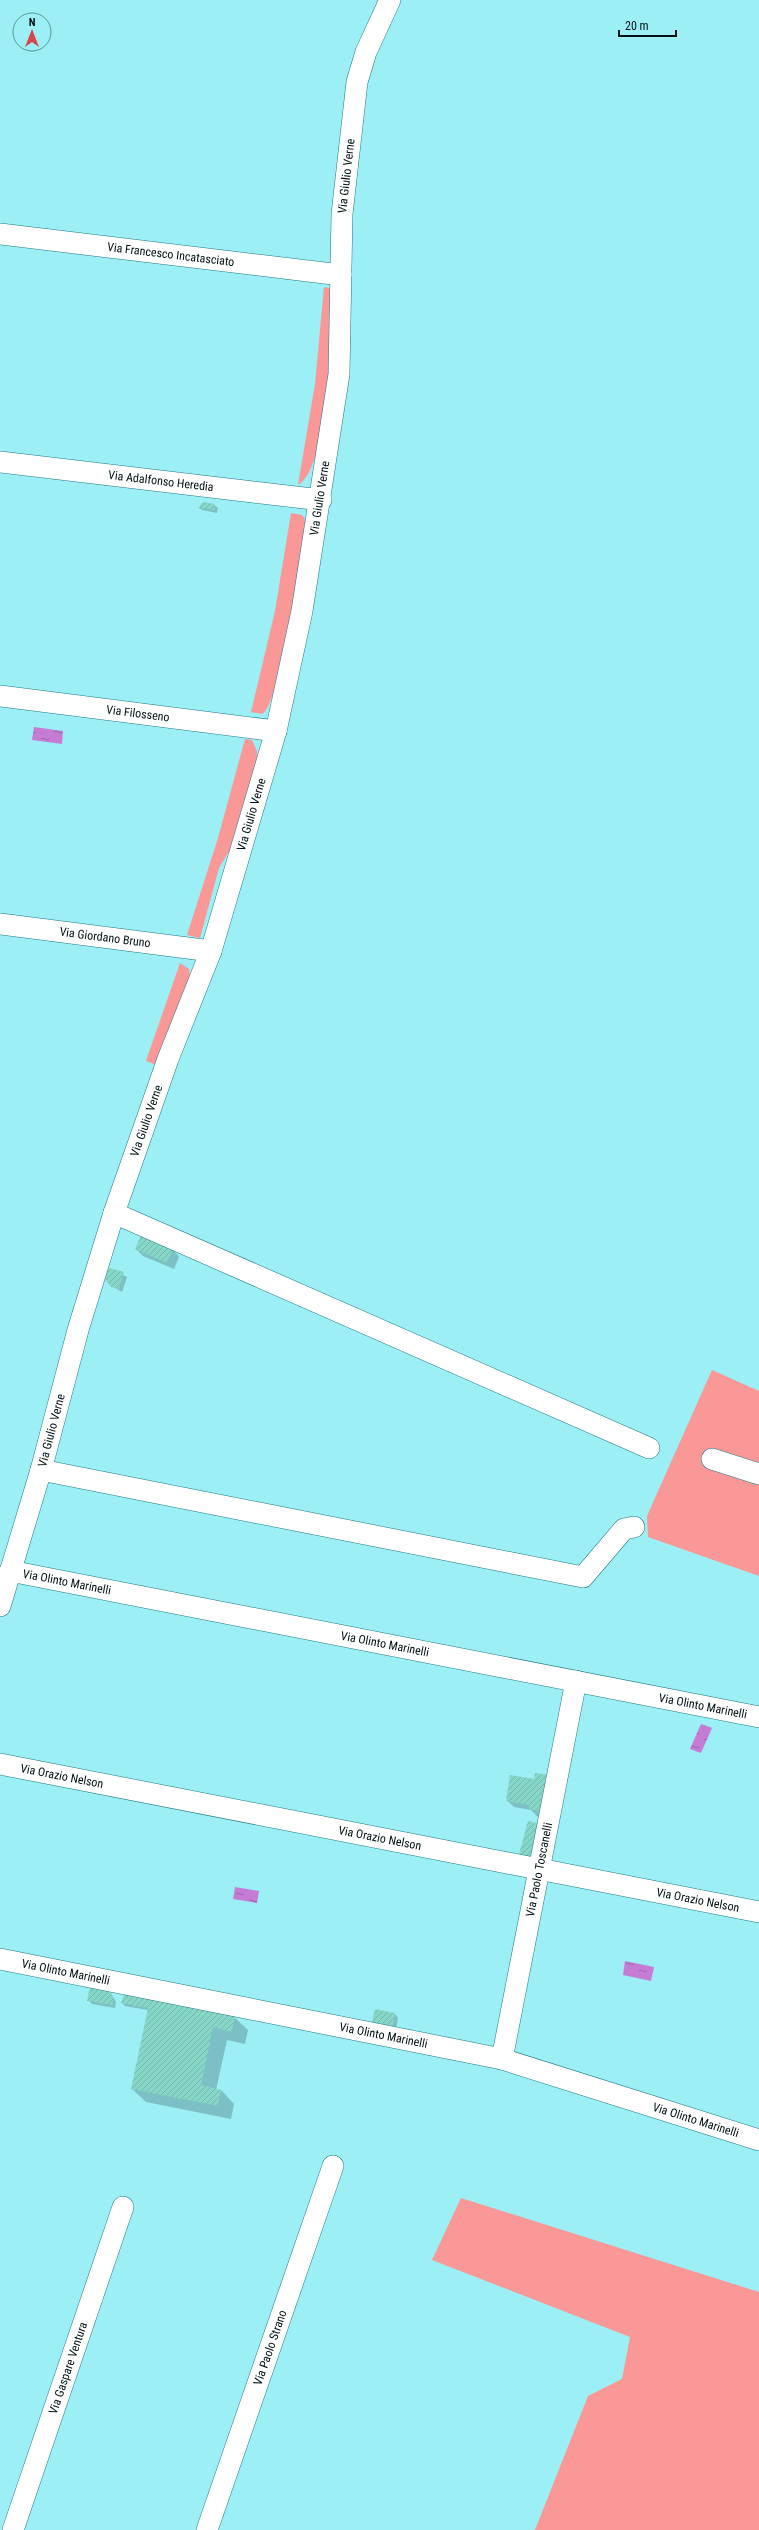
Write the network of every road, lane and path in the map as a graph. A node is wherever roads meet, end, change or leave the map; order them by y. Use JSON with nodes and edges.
{"nodes":[{"id":1,"x":390,"y":0,"type":"edge"},
{"id":2,"x":0,"y":234,"type":"edge"},
{"id":3,"x":341,"y":275,"type":"junction"},
{"id":4,"x":0,"y":462,"type":"edge"},
{"id":5,"x":321,"y":500,"type":"junction"},
{"id":6,"x":0,"y":696,"type":"edge"},
{"id":7,"x":276,"y":730,"type":"junction"},
{"id":8,"x":0,"y":924,"type":"edge"},
{"id":9,"x":211,"y":951,"type":"junction"},
{"id":10,"x":114,"y":1213,"type":"junction"},
{"id":11,"x":649,"y":1448,"type":"dead end"},
{"id":12,"x":712,"y":1459,"type":"dead end"},
{"id":13,"x":41,"y":1470,"type":"junction"},
{"id":14,"x":759,"y":1474,"type":"edge"},
{"id":15,"x":634,"y":1527,"type":"dead end"},
{"id":16,"x":10,"y":1571,"type":"junction"},
{"id":17,"x":0,"y":1606,"type":"edge"},
{"id":18,"x":576,"y":1681,"type":"junction"},
{"id":19,"x":759,"y":1717,"type":"edge"},
{"id":20,"x":0,"y":1764,"type":"edge"},
{"id":21,"x":540,"y":1869,"type":"junction"},
{"id":22,"x":759,"y":1912,"type":"edge"},
{"id":23,"x":0,"y":1959,"type":"edge"},
{"id":24,"x":502,"y":2059,"type":"junction"},
{"id":25,"x":759,"y":2140,"type":"edge"},
{"id":26,"x":333,"y":2166,"type":"dead end"},
{"id":27,"x":123,"y":2207,"type":"dead end"},
{"id":28,"x":13,"y":2530,"type":"edge"},
{"id":29,"x":207,"y":2530,"type":"edge"}],
"edges":[{"from":1,"to":3,"type":"street","name":"Via Giulio Verne"},
{"from":2,"to":3,"type":"street","name":"Via Francesco Incatasciato"},
{"from":3,"to":5,"type":"street","name":"Via Giulio Verne"},
{"from":4,"to":5,"type":"street","name":"Via Adalfonso Heredia"},
{"from":5,"to":7,"type":"street","name":"Via Giulio Verne"},
{"from":6,"to":7,"type":"street","name":"Via Filosseno"},
{"from":7,"to":9,"type":"street","name":"Via Giulio Verne"},
{"from":8,"to":9,"type":"street","name":"Via Giordano Bruno"},
{"from":9,"to":10,"type":"street","name":"Via Giulio Verne"},
{"from":10,"to":11,"type":"street"},
{"from":10,"to":13,"type":"street","name":"Via Giulio Verne"},
{"from":12,"to":14,"type":"street"},
{"from":13,"to":15,"type":"street"},
{"from":13,"to":16,"type":"street","name":"Via Giulio Verne"},
{"from":16,"to":17,"type":"street","name":"Via Giulio Verne"},
{"from":16,"to":18,"type":"street","name":"Via Olinto Marinelli"},
{"from":18,"to":19,"type":"street","name":"Via Olinto Marinelli"},
{"from":18,"to":21,"type":"street","name":"Via Paolo Toscanelli"},
{"from":20,"to":21,"type":"street","name":"Via Orazio Nelson"},
{"from":21,"to":22,"type":"street","name":"Via Orazio Nelson"},
{"from":21,"to":24,"type":"street","name":"Via Paolo Toscanelli"},
{"from":23,"to":24,"type":"street","name":"Via Olinto Marinelli"},
{"from":24,"to":25,"type":"street","name":"Via Olinto Marinelli"},
{"from":26,"to":29,"type":"street","name":"Via Paolo Strano"},
{"from":27,"to":28,"type":"street","name":"Via Gaspare Ventura"}]}
